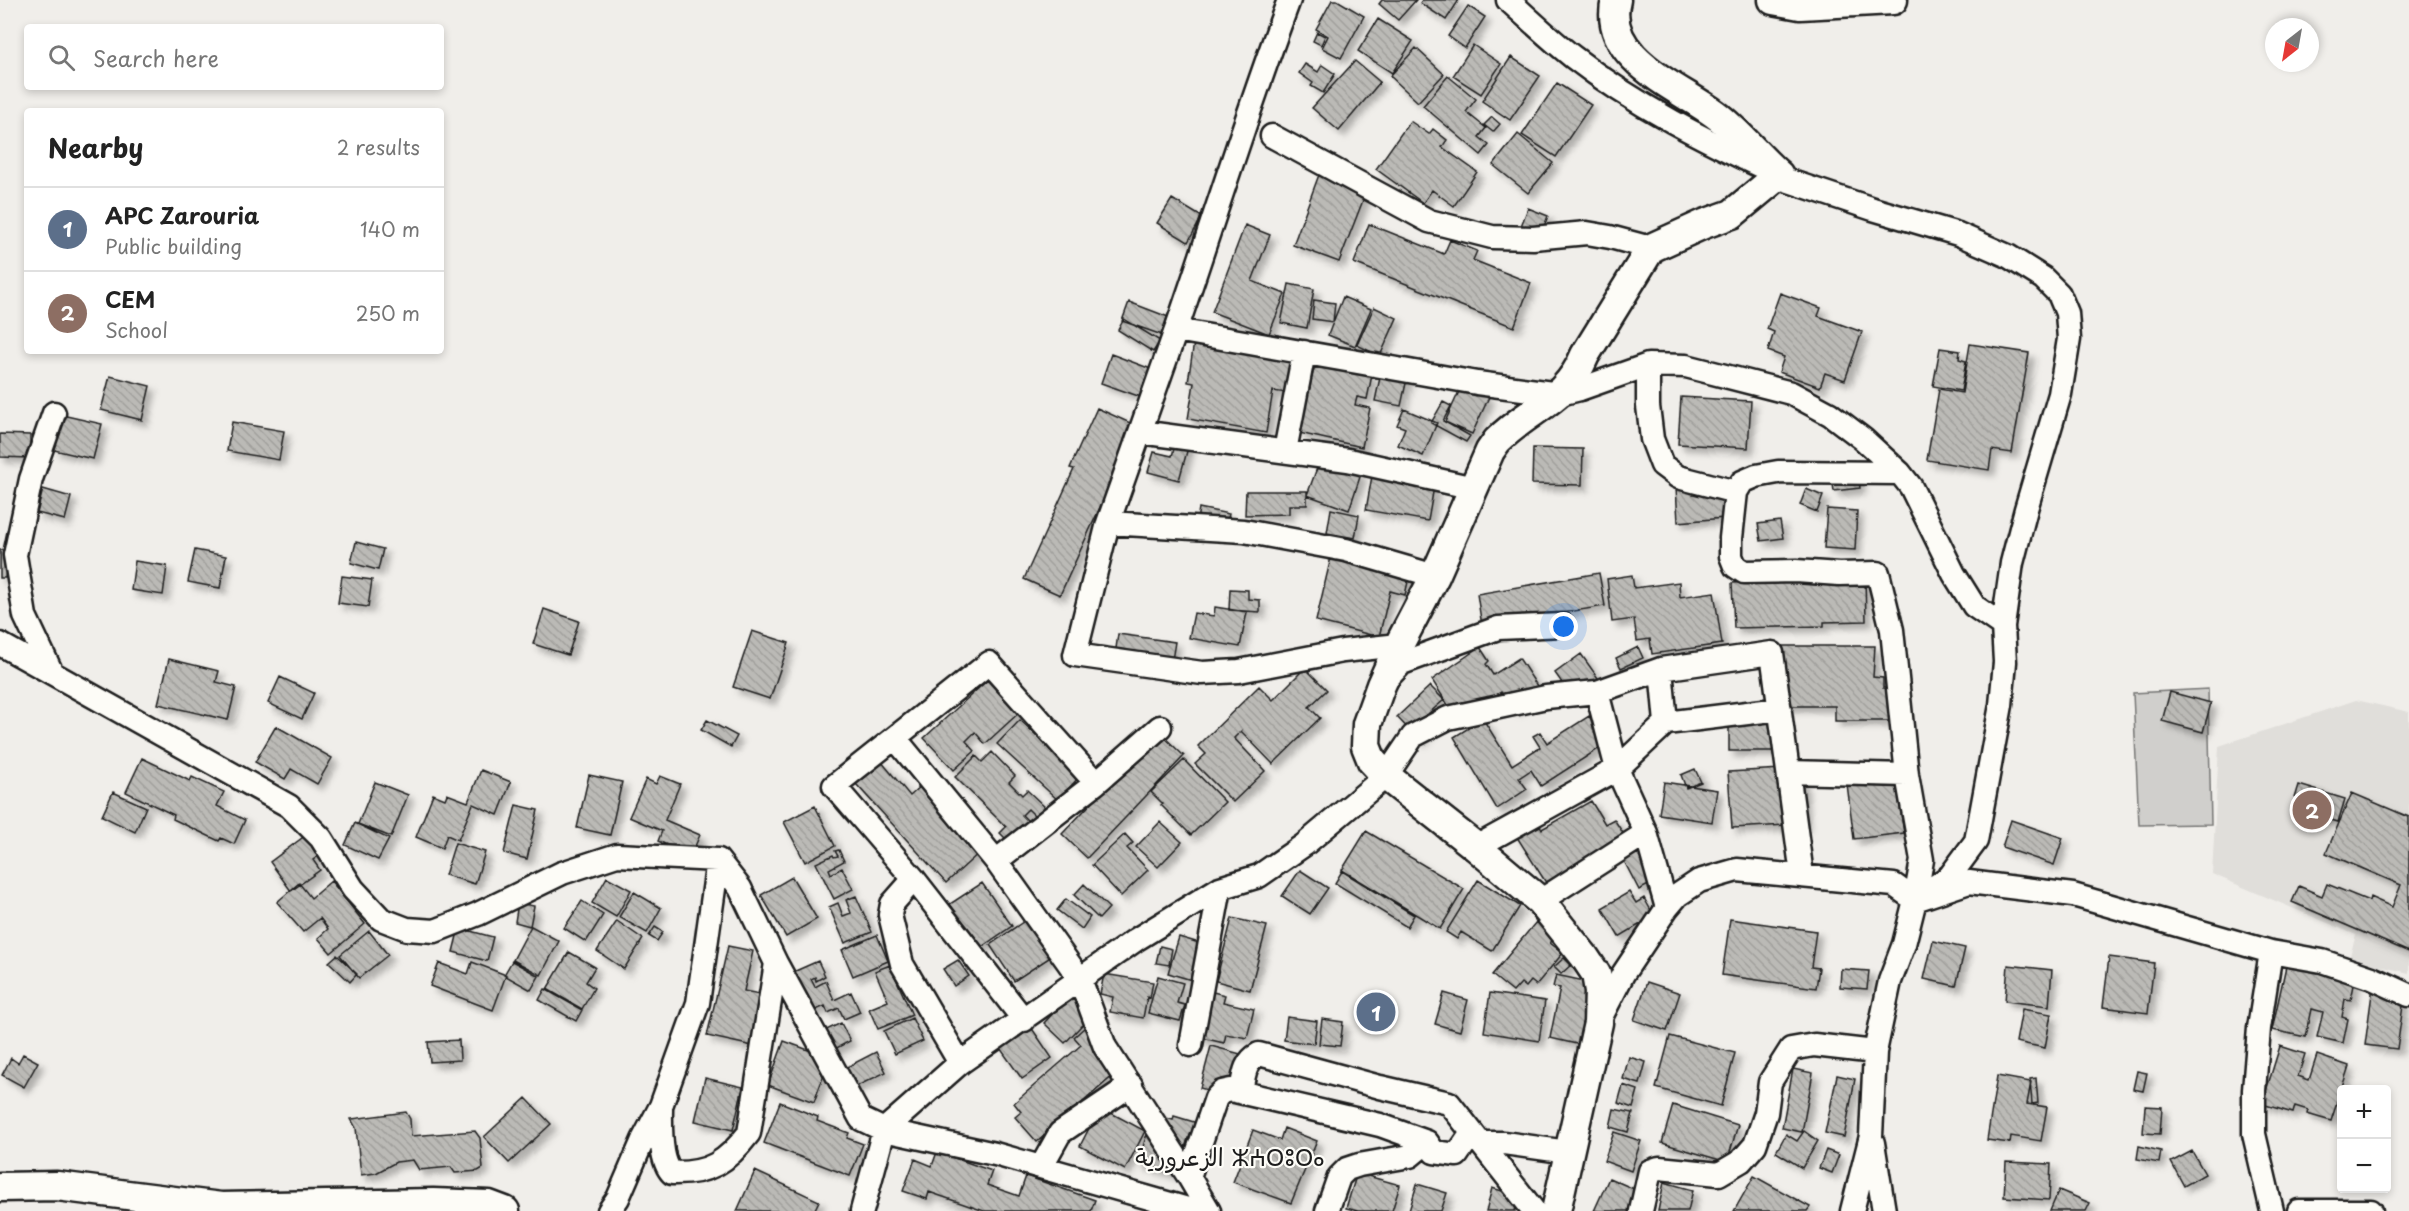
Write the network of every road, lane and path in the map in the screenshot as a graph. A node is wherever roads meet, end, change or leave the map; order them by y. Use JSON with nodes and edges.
{"nodes":[{"id":1,"x":1289,"y":0,"type":"edge"},
{"id":2,"x":1508,"y":0,"type":"edge"},
{"id":3,"x":1616,"y":0,"type":"edge"},
{"id":4,"x":1773,"y":0,"type":"edge"},
{"id":5,"x":1893,"y":0,"type":"edge"},
{"id":6,"x":1272,"y":136,"type":"dead end"},
{"id":7,"x":1779,"y":175,"type":"junction"},
{"id":8,"x":1651,"y":248,"type":"junction"},
{"id":9,"x":1176,"y":330,"type":"junction"},
{"id":10,"x":1304,"y":352,"type":"junction"},
{"id":11,"x":1648,"y":365,"type":"junction"},
{"id":12,"x":1560,"y":394,"type":"junction"},
{"id":13,"x":54,"y":413,"type":"dead end"},
{"id":14,"x":1140,"y":432,"type":"junction"},
{"id":15,"x":1285,"y":451,"type":"junction"},
{"id":16,"x":1900,"y":473,"type":"junction"},
{"id":17,"x":1474,"y":488,"type":"junction"},
{"id":18,"x":1736,"y":492,"type":"junction"},
{"id":19,"x":1108,"y":523,"type":"junction"},
{"id":20,"x":1436,"y":576,"type":"junction"},
{"id":21,"x":1563,"y":625,"type":"dead end"},
{"id":22,"x":2002,"y":626,"type":"junction"},
{"id":23,"x":0,"y":644,"type":"edge"},
{"id":24,"x":1399,"y":645,"type":"junction"},
{"id":25,"x":1661,"y":669,"type":"junction"},
{"id":26,"x":51,"y":671,"type":"junction"},
{"id":27,"x":1381,"y":685,"type":"junction"},
{"id":28,"x":1597,"y":692,"type":"junction"},
{"id":29,"x":1780,"y":709,"type":"junction"},
{"id":30,"x":1666,"y":723,"type":"junction"},
{"id":31,"x":1160,"y":727,"type":"dead end"},
{"id":32,"x":895,"y":738,"type":"junction"},
{"id":33,"x":1617,"y":769,"type":"junction"},
{"id":34,"x":1788,"y":772,"type":"junction"},
{"id":35,"x":1907,"y":775,"type":"junction"},
{"id":36,"x":1386,"y":776,"type":"junction"},
{"id":37,"x":1096,"y":783,"type":"junction"},
{"id":38,"x":1646,"y":834,"type":"junction"},
{"id":39,"x":1476,"y":847,"type":"junction"},
{"id":40,"x":718,"y":860,"type":"junction"},
{"id":41,"x":996,"y":861,"type":"junction"},
{"id":42,"x":1802,"y":875,"type":"junction"},
{"id":43,"x":915,"y":879,"type":"junction"},
{"id":44,"x":1220,"y":888,"type":"junction"},
{"id":45,"x":1915,"y":900,"type":"junction"},
{"id":46,"x":1540,"y":901,"type":"junction"},
{"id":47,"x":1667,"y":908,"type":"junction"},
{"id":48,"x":2271,"y":952,"type":"junction"},
{"id":49,"x":776,"y":963,"type":"junction"},
{"id":50,"x":1080,"y":979,"type":"junction"},
{"id":51,"x":2409,"y":995,"type":"edge"},
{"id":52,"x":1024,"y":1020,"type":"junction"},
{"id":53,"x":1598,"y":1023,"type":"junction"},
{"id":54,"x":1191,"y":1045,"type":"dead end"},
{"id":55,"x":1875,"y":1052,"type":"junction"},
{"id":56,"x":960,"y":1063,"type":"junction"},
{"id":57,"x":1131,"y":1085,"type":"junction"},
{"id":58,"x":1241,"y":1092,"type":"junction"},
{"id":59,"x":661,"y":1106,"type":"junction"},
{"id":60,"x":884,"y":1130,"type":"junction"},
{"id":61,"x":1872,"y":1136,"type":"junction"},
{"id":62,"x":1476,"y":1138,"type":"junction"},
{"id":63,"x":1427,"y":1142,"type":"junction"},
{"id":64,"x":1568,"y":1152,"type":"junction"},
{"id":65,"x":1041,"y":1167,"type":"junction"},
{"id":66,"x":1189,"y":1177,"type":"junction"},
{"id":67,"x":0,"y":1187,"type":"edge"},
{"id":68,"x":505,"y":1211,"type":"edge"},
{"id":69,"x":609,"y":1211,"type":"edge"},
{"id":70,"x":862,"y":1211,"type":"edge"},
{"id":71,"x":1195,"y":1211,"type":"edge"},
{"id":72,"x":1209,"y":1211,"type":"edge"},
{"id":73,"x":1327,"y":1211,"type":"edge"},
{"id":74,"x":1534,"y":1211,"type":"edge"},
{"id":75,"x":1556,"y":1211,"type":"edge"},
{"id":76,"x":1641,"y":1211,"type":"edge"},
{"id":77,"x":1852,"y":1211,"type":"edge"},
{"id":78,"x":1884,"y":1211,"type":"edge"},
{"id":79,"x":2272,"y":1211,"type":"edge"},
{"id":80,"x":2299,"y":1211,"type":"edge"},
{"id":81,"x":2371,"y":1211,"type":"edge"}],
"edges":[{"from":1,"to":9,"type":"street"},
{"from":2,"to":7,"type":"street"},
{"from":3,"to":7,"type":"main road"},
{"from":4,"to":5,"type":"main road"},
{"from":6,"to":8,"type":"street"},
{"from":7,"to":8,"type":"main road"},
{"from":7,"to":22,"type":"street"},
{"from":8,"to":12,"type":"main road"},
{"from":9,"to":10,"type":"street"},
{"from":9,"to":14,"type":"street"},
{"from":10,"to":12,"type":"street"},
{"from":10,"to":15,"type":"street"},
{"from":11,"to":12,"type":"street"},
{"from":11,"to":16,"type":"street"},
{"from":11,"to":18,"type":"street"},
{"from":12,"to":17,"type":"main road"},
{"from":13,"to":26,"type":"street"},
{"from":14,"to":15,"type":"street"},
{"from":14,"to":19,"type":"street"},
{"from":15,"to":17,"type":"street"},
{"from":16,"to":18,"type":"street"},
{"from":16,"to":22,"type":"street"},
{"from":17,"to":20,"type":"main road"},
{"from":18,"to":35,"type":"street"},
{"from":19,"to":20,"type":"street"},
{"from":19,"to":24,"type":"street"},
{"from":20,"to":24,"type":"main road"},
{"from":21,"to":27,"type":"street"},
{"from":22,"to":45,"type":"street"},
{"from":23,"to":26,"type":"street"},
{"from":24,"to":27,"type":"main road"},
{"from":25,"to":28,"type":"street"},
{"from":25,"to":29,"type":"street"},
{"from":25,"to":30,"type":"street"},
{"from":26,"to":40,"type":"street"},
{"from":27,"to":36,"type":"main road"},
{"from":28,"to":33,"type":"street"},
{"from":28,"to":36,"type":"street"},
{"from":29,"to":30,"type":"street"},
{"from":29,"to":34,"type":"street"},
{"from":30,"to":33,"type":"street"},
{"from":31,"to":37,"type":"street"},
{"from":32,"to":37,"type":"street"},
{"from":32,"to":41,"type":"street"},
{"from":32,"to":43,"type":"street"},
{"from":33,"to":38,"type":"street"},
{"from":33,"to":39,"type":"street"},
{"from":34,"to":35,"type":"street"},
{"from":34,"to":42,"type":"street"},
{"from":35,"to":45,"type":"street"},
{"from":36,"to":39,"type":"main road"},
{"from":36,"to":44,"type":"street"},
{"from":37,"to":41,"type":"street"},
{"from":38,"to":46,"type":"street"},
{"from":38,"to":47,"type":"street"},
{"from":39,"to":46,"type":"main road"},
{"from":40,"to":49,"type":"street"},
{"from":40,"to":59,"type":"street"},
{"from":41,"to":50,"type":"street"},
{"from":42,"to":45,"type":"street"},
{"from":42,"to":47,"type":"street"},
{"from":43,"to":52,"type":"street"},
{"from":43,"to":56,"type":"street"},
{"from":44,"to":50,"type":"street"},
{"from":44,"to":54,"type":"street"},
{"from":45,"to":48,"type":"street"},
{"from":45,"to":55,"type":"street"},
{"from":46,"to":53,"type":"main road"},
{"from":47,"to":53,"type":"street"},
{"from":48,"to":51,"type":"street"},
{"from":48,"to":79,"type":"street"},
{"from":49,"to":59,"type":"street"},
{"from":49,"to":60,"type":"street"},
{"from":50,"to":52,"type":"street"},
{"from":50,"to":57,"type":"street"},
{"from":52,"to":56,"type":"street"},
{"from":53,"to":64,"type":"main road"},
{"from":55,"to":61,"type":"street"},
{"from":55,"to":76,"type":"street"},
{"from":56,"to":60,"type":"street"},
{"from":57,"to":65,"type":"street"},
{"from":57,"to":66,"type":"street"},
{"from":58,"to":62,"type":"street"},
{"from":58,"to":63,"type":"street"},
{"from":58,"to":66,"type":"street"},
{"from":59,"to":69,"type":"street"},
{"from":60,"to":65,"type":"street"},
{"from":60,"to":70,"type":"street"},
{"from":61,"to":77,"type":"street"},
{"from":61,"to":78,"type":"street"},
{"from":62,"to":63,"type":"street"},
{"from":62,"to":64,"type":"street"},
{"from":62,"to":74,"type":"street"},
{"from":63,"to":73,"type":"street"},
{"from":64,"to":75,"type":"main road"},
{"from":65,"to":71,"type":"street"},
{"from":66,"to":72,"type":"street"},
{"from":67,"to":68,"type":"main road"},
{"from":80,"to":81,"type":"street"}]}
